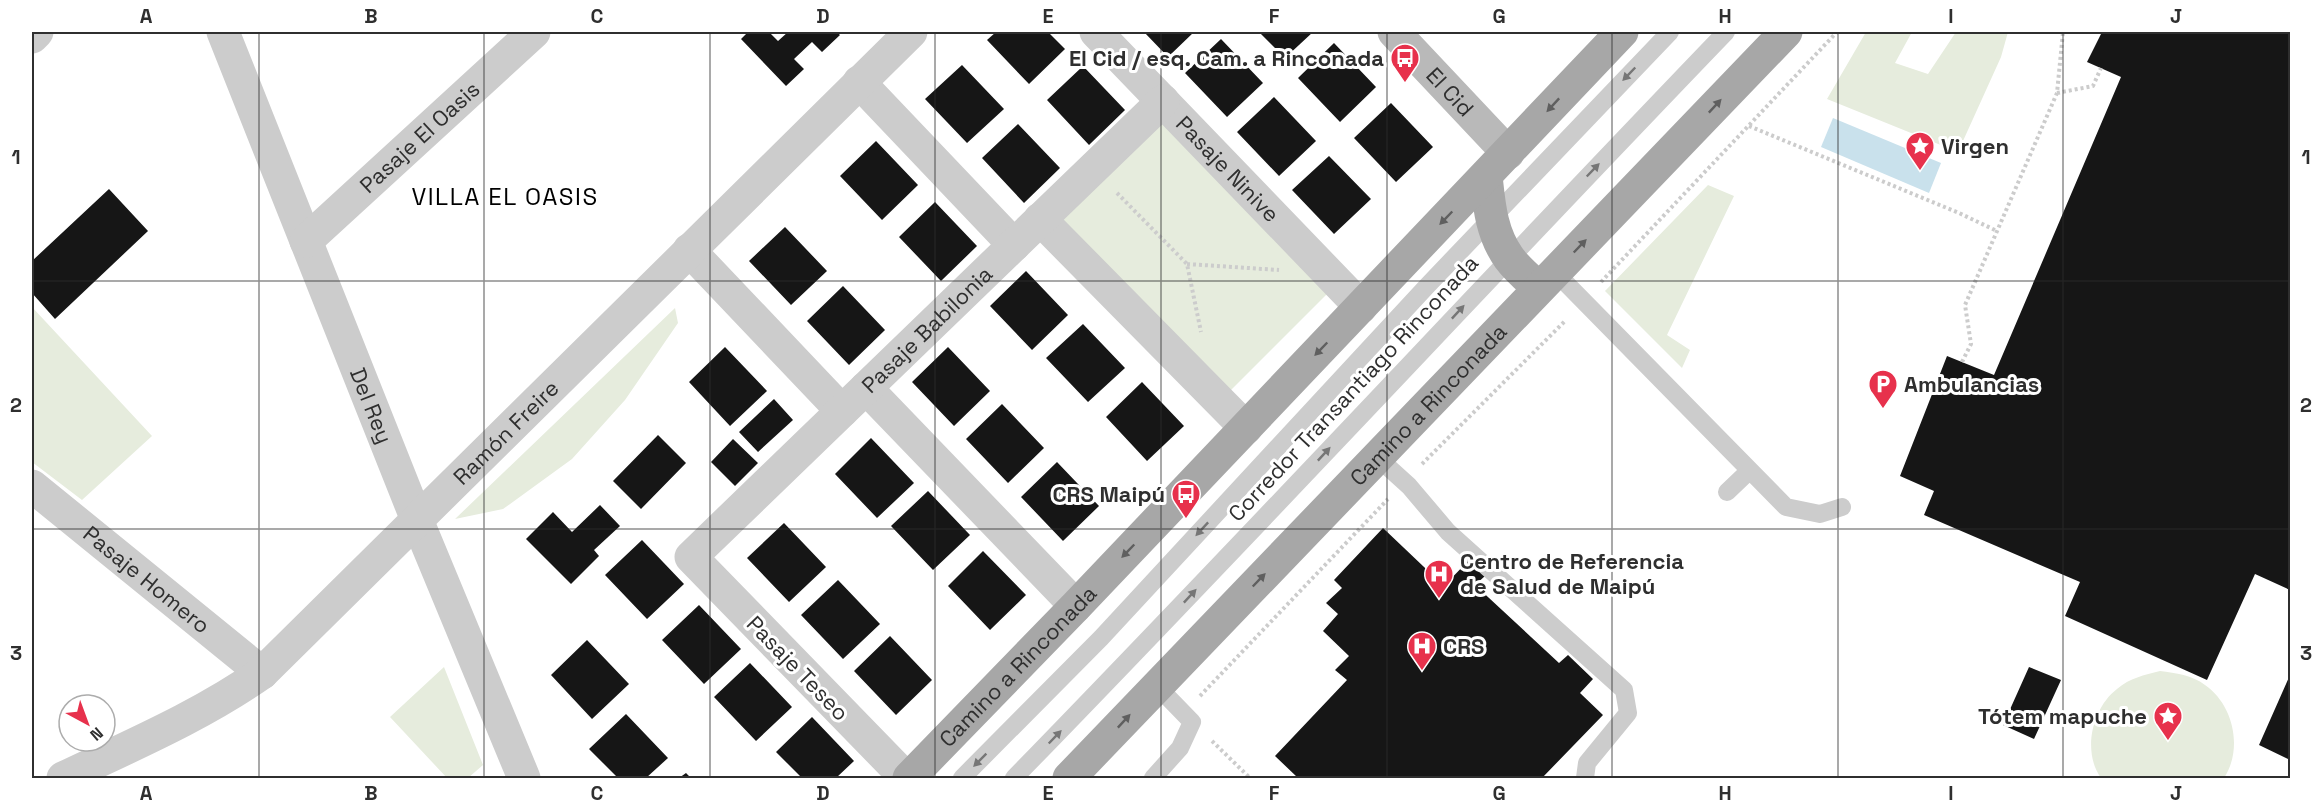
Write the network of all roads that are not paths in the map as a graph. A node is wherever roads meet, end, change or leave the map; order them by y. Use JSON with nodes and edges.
{"nodes":[{"id":1,"x":37,"y":32,"type":"edge"},
{"id":2,"x":223,"y":32,"type":"edge"},
{"id":3,"x":534,"y":32,"type":"edge"},
{"id":4,"x":911,"y":32,"type":"edge"},
{"id":5,"x":1096,"y":32,"type":"edge"},
{"id":6,"x":1394,"y":32,"type":"edge"},
{"id":7,"x":1622,"y":32,"type":"edge"},
{"id":8,"x":1670,"y":32,"type":"edge"},
{"id":9,"x":1726,"y":32,"type":"edge"},
{"id":10,"x":1786,"y":32,"type":"edge"},
{"id":11,"x":32,"y":37,"type":"edge"},
{"id":12,"x":859,"y":82,"type":"junction"},
{"id":13,"x":1163,"y":101,"type":"junction"},
{"id":14,"x":1508,"y":153,"type":"junction"},
{"id":15,"x":1486,"y":176,"type":"junction"},
{"id":16,"x":1491,"y":218,"type":"junction"},
{"id":17,"x":1040,"y":219,"type":"junction"},
{"id":18,"x":306,"y":241,"type":"junction"},
{"id":19,"x":1014,"y":245,"type":"junction"},
{"id":20,"x":689,"y":250,"type":"junction"},
{"id":21,"x":1508,"y":258,"type":"junction"},
{"id":22,"x":1547,"y":280,"type":"junction"},
{"id":23,"x":1361,"y":307,"type":"junction"},
{"id":24,"x":866,"y":388,"type":"junction"},
{"id":25,"x":842,"y":411,"type":"junction"},
{"id":26,"x":1246,"y":428,"type":"junction"},
{"id":27,"x":1377,"y":457,"type":"junction"},
{"id":28,"x":1749,"y":471,"type":"junction"},
{"id":29,"x":32,"y":486,"type":"edge"},
{"id":30,"x":1727,"y":492,"type":"dead end"},
{"id":31,"x":1842,"y":507,"type":"dead end"},
{"id":32,"x":417,"y":520,"type":"junction"},
{"id":33,"x":691,"y":557,"type":"joint"},
{"id":34,"x":1076,"y":606,"type":"junction"},
{"id":35,"x":262,"y":673,"type":"junction"},
{"id":36,"x":1157,"y":686,"type":"junction"},
{"id":37,"x":63,"y":778,"type":"edge"},
{"id":38,"x":524,"y":778,"type":"edge"},
{"id":39,"x":907,"y":778,"type":"edge"},
{"id":40,"x":962,"y":778,"type":"edge"},
{"id":41,"x":1014,"y":778,"type":"edge"},
{"id":42,"x":1069,"y":778,"type":"edge"},
{"id":43,"x":1153,"y":778,"type":"edge"},
{"id":44,"x":1585,"y":778,"type":"edge"}],
"edges":[{"from":1,"to":11,"type":"street"},
{"from":2,"to":18,"type":"street","name":"Del Rey"},
{"from":3,"to":18,"type":"street","name":"Pasaje El Oasis"},
{"from":4,"to":12,"type":"street","name":"Ramón Freire"},
{"from":5,"to":13,"type":"street","name":"Pasaje Ninive"},
{"from":6,"to":14,"type":"street","name":"El Cid"},
{"from":7,"to":14,"type":"main road","name":"Camino a Rinconada","one_way":true},
{"from":8,"to":16,"type":"lane","name":"Corredor Transantiago Rinconada","one_way":true},
{"from":21,"to":9,"type":"lane","name":"Corredor Transantiago Rinconada","one_way":true},
{"from":22,"to":10,"type":"main road","name":"Camino a Rinconada","one_way":true},
{"from":12,"to":19,"type":"street"},
{"from":12,"to":20,"type":"street","name":"Ramón Freire"},
{"from":13,"to":17,"type":"street","name":"Pasaje Babilonia"},
{"from":13,"to":23,"type":"street","name":"Pasaje Ninive"},
{"from":14,"to":15,"type":"main road","name":"Camino a Rinconada"},
{"from":15,"to":16,"type":"main road"},
{"from":15,"to":23,"type":"main road","name":"Camino a Rinconada","one_way":true},
{"from":16,"to":21,"type":"main road"},
{"from":16,"to":40,"type":"lane","name":"Corredor Transantiago Rinconada","one_way":true},
{"from":17,"to":19,"type":"street","name":"Pasaje Babilonia"},
{"from":17,"to":26,"type":"street"},
{"from":18,"to":32,"type":"street","name":"Del Rey"},
{"from":19,"to":24,"type":"street","name":"Pasaje Babilonia"},
{"from":20,"to":25,"type":"street"},
{"from":20,"to":32,"type":"street","name":"Ramón Freire"},
{"from":21,"to":22,"type":"main road"},
{"from":41,"to":21,"type":"lane","name":"Corredor Transantiago Rinconada","one_way":true},
{"from":22,"to":27,"type":"main road","name":"Camino a Rinconada"},
{"from":22,"to":28,"type":"lane"},
{"from":23,"to":26,"type":"main road","name":"Camino a Rinconada","one_way":true},
{"from":24,"to":25,"type":"street","name":"Pasaje Babilonia"},
{"from":24,"to":34,"type":"street"},
{"from":25,"to":33,"type":"street","name":"Pasaje Babilonia"},
{"from":26,"to":34,"type":"main road","name":"Camino a Rinconada","one_way":true},
{"from":36,"to":27,"type":"main road","name":"Camino a Rinconada","one_way":true},
{"from":27,"to":44,"type":"lane"},
{"from":28,"to":30,"type":"lane"},
{"from":28,"to":31,"type":"lane"},
{"from":29,"to":35,"type":"street","name":"Pasaje Homero"},
{"from":32,"to":35,"type":"street","name":"Ramón Freire"},
{"from":32,"to":38,"type":"street","name":"Del Rey"},
{"from":33,"to":39,"type":"street","name":"Pasaje Teseo"},
{"from":34,"to":39,"type":"main road","name":"Camino a Rinconada"},
{"from":35,"to":37,"type":"street","name":"Ramón Freire"},
{"from":42,"to":36,"type":"main road","name":"Camino a Rinconada","one_way":true},
{"from":36,"to":43,"type":"lane"}]}
